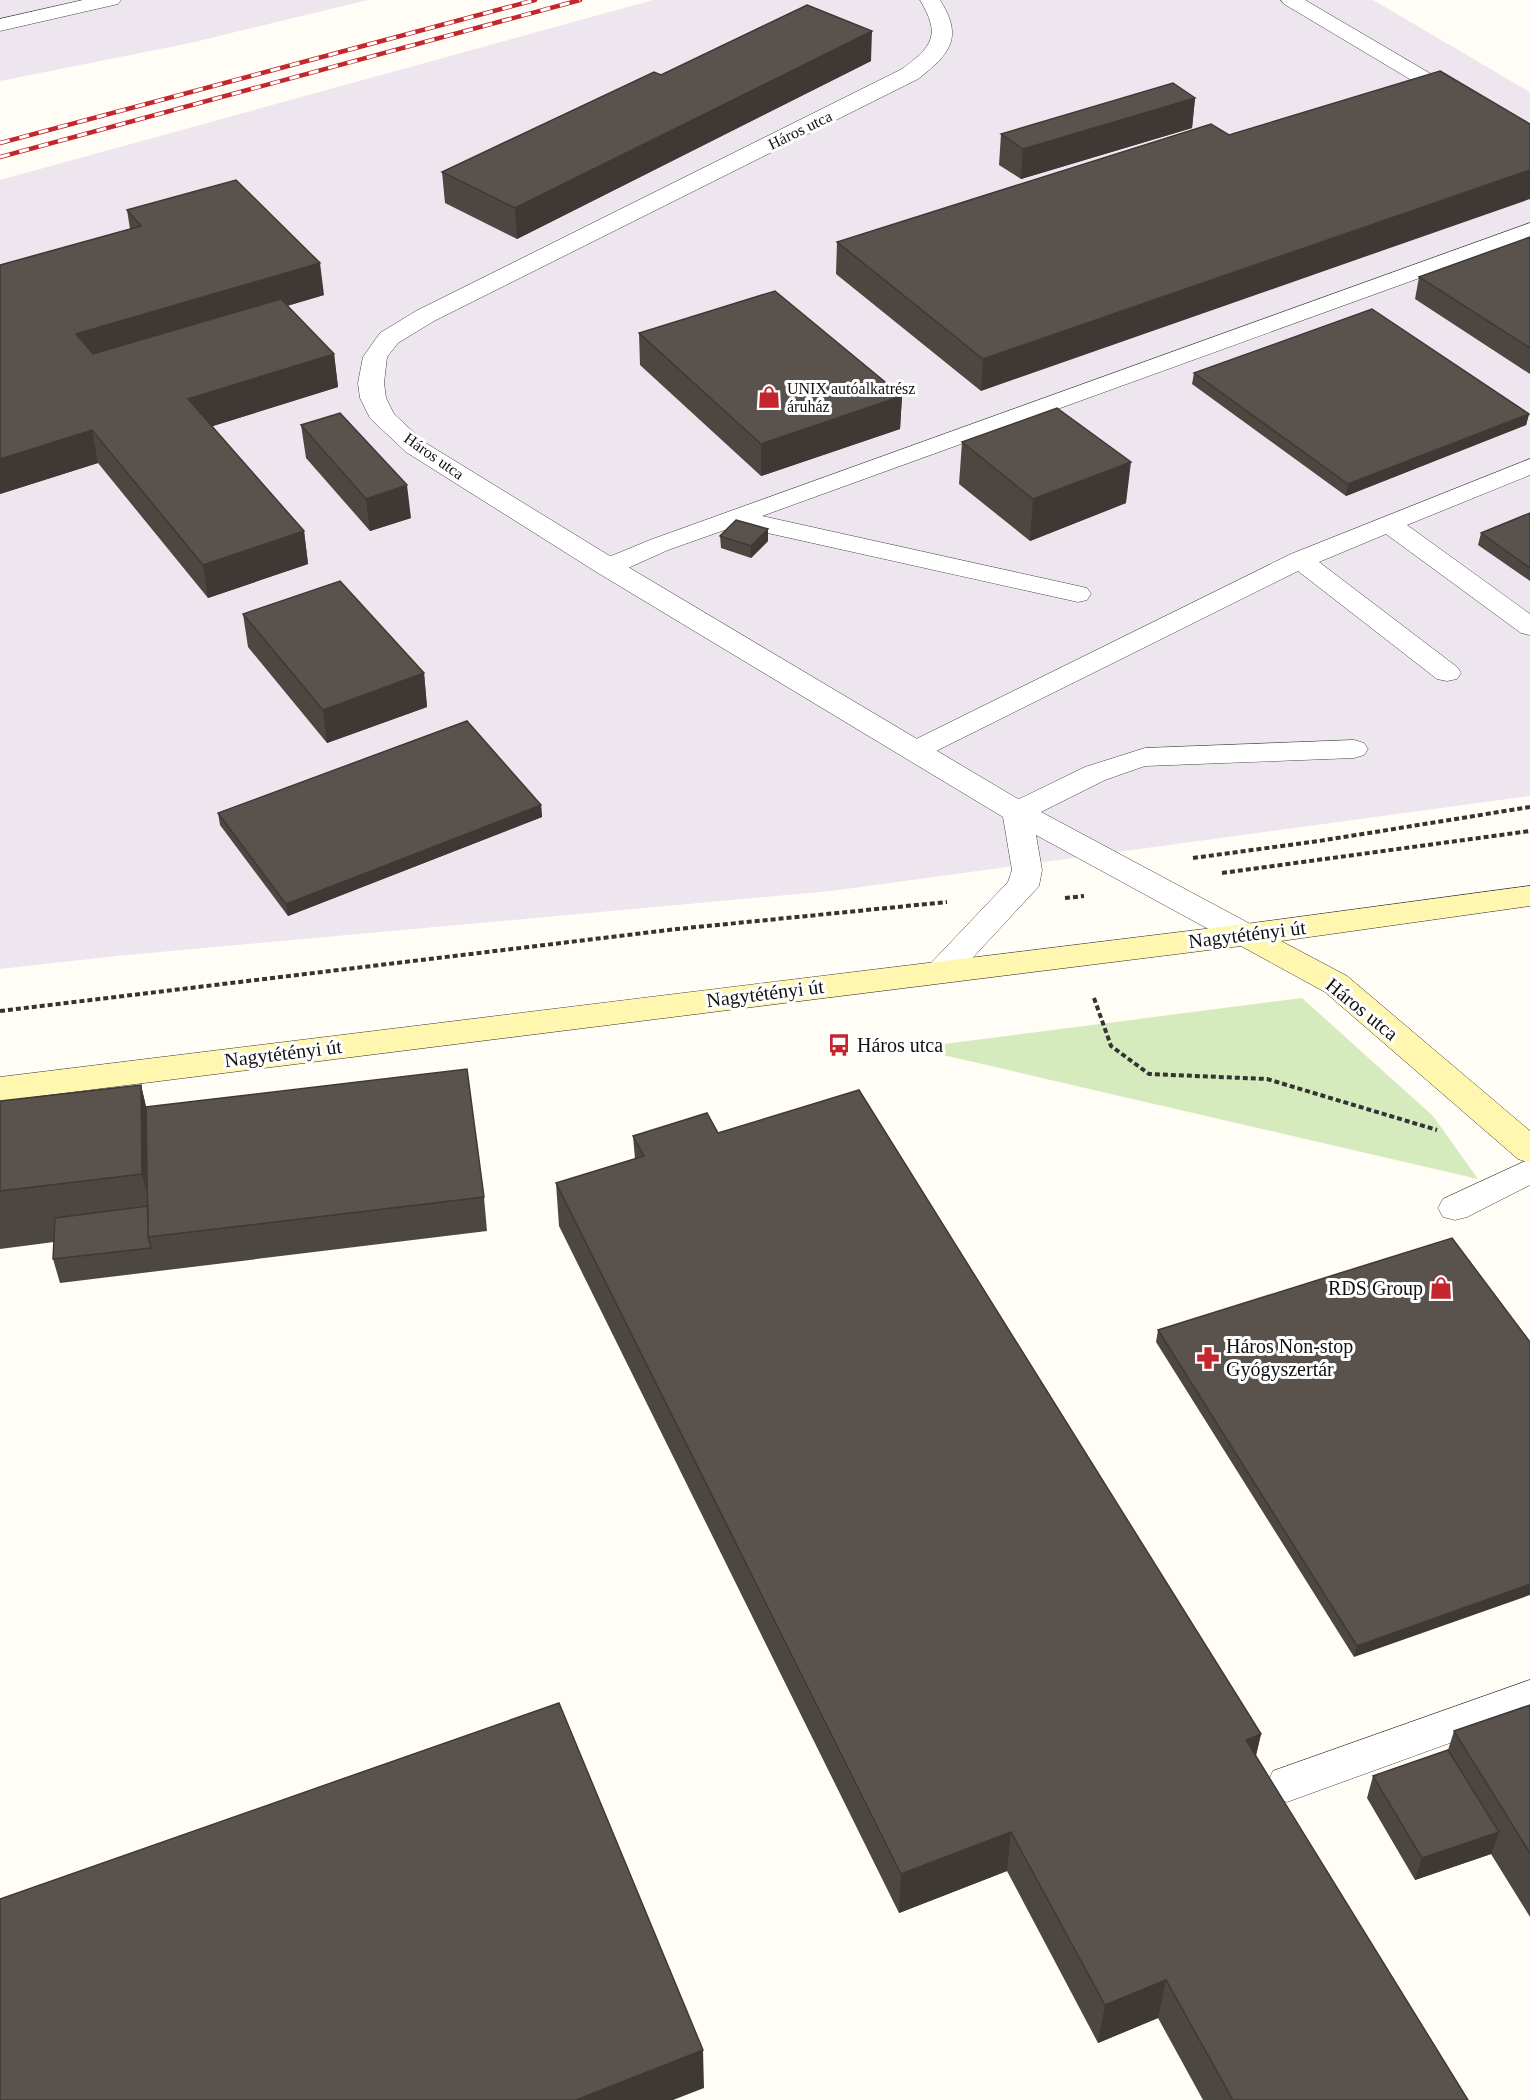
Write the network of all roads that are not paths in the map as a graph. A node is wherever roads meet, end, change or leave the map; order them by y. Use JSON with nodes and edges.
{"nodes":[{"id":1,"x":111,"y":0,"type":"edge"},
{"id":2,"x":930,"y":0,"type":"edge"},
{"id":3,"x":1291,"y":0,"type":"edge"},
{"id":4,"x":0,"y":25,"type":"edge"},
{"id":5,"x":1530,"y":141,"type":"edge"},
{"id":6,"x":1530,"y":230,"type":"edge"},
{"id":7,"x":1530,"y":466,"type":"edge"},
{"id":8,"x":735,"y":518,"type":"junction"},
{"id":9,"x":1388,"y":523,"type":"junction"},
{"id":10,"x":1300,"y":560,"type":"junction"},
{"id":11,"x":608,"y":567,"type":"junction"},
{"id":12,"x":1078,"y":594,"type":"dead end"},
{"id":13,"x":1530,"y":627,"type":"edge"},
{"id":14,"x":1448,"y":673,"type":"dead end"},
{"id":15,"x":1354,"y":748,"type":"dead end"},
{"id":16,"x":914,"y":751,"type":"junction"},
{"id":17,"x":1017,"y":812,"type":"junction"},
{"id":18,"x":1530,"y":896,"type":"edge"},
{"id":19,"x":1245,"y":935,"type":"junction"},
{"id":20,"x":942,"y":971,"type":"junction"},
{"id":21,"x":0,"y":1089,"type":"edge"},
{"id":22,"x":1530,"y":1150,"type":"edge"},
{"id":23,"x":1530,"y":1171,"type":"edge"},
{"id":24,"x":1455,"y":1208,"type":"dead end"},
{"id":25,"x":1530,"y":1697,"type":"edge"},
{"id":26,"x":1287,"y":1784,"type":"dead end"}],
"edges":[{"from":1,"to":4,"type":"street"},
{"from":2,"to":11,"type":"street","name":"Háros utca"},
{"from":3,"to":5,"type":"lane"},
{"from":6,"to":8,"type":"lane"},
{"from":7,"to":9,"type":"lane"},
{"from":8,"to":11,"type":"lane"},
{"from":8,"to":12,"type":"lane"},
{"from":9,"to":10,"type":"lane"},
{"from":9,"to":13,"type":"lane"},
{"from":10,"to":14,"type":"lane"},
{"from":10,"to":16,"type":"lane"},
{"from":11,"to":16,"type":"street","name":"Háros utca"},
{"from":15,"to":17,"type":"lane"},
{"from":16,"to":17,"type":"street","name":"Háros utca"},
{"from":17,"to":19,"type":"street","name":"Háros utca"},
{"from":17,"to":20,"type":"street"},
{"from":18,"to":19,"type":"main road","name":"Nagytétényi út"},
{"from":19,"to":20,"type":"main road","name":"Nagytétényi út"},
{"from":19,"to":22,"type":"main road","name":"Háros utca"},
{"from":20,"to":21,"type":"main road","name":"Nagytétényi út"},
{"from":23,"to":24,"type":"lane"},
{"from":25,"to":26,"type":"lane"}]}
